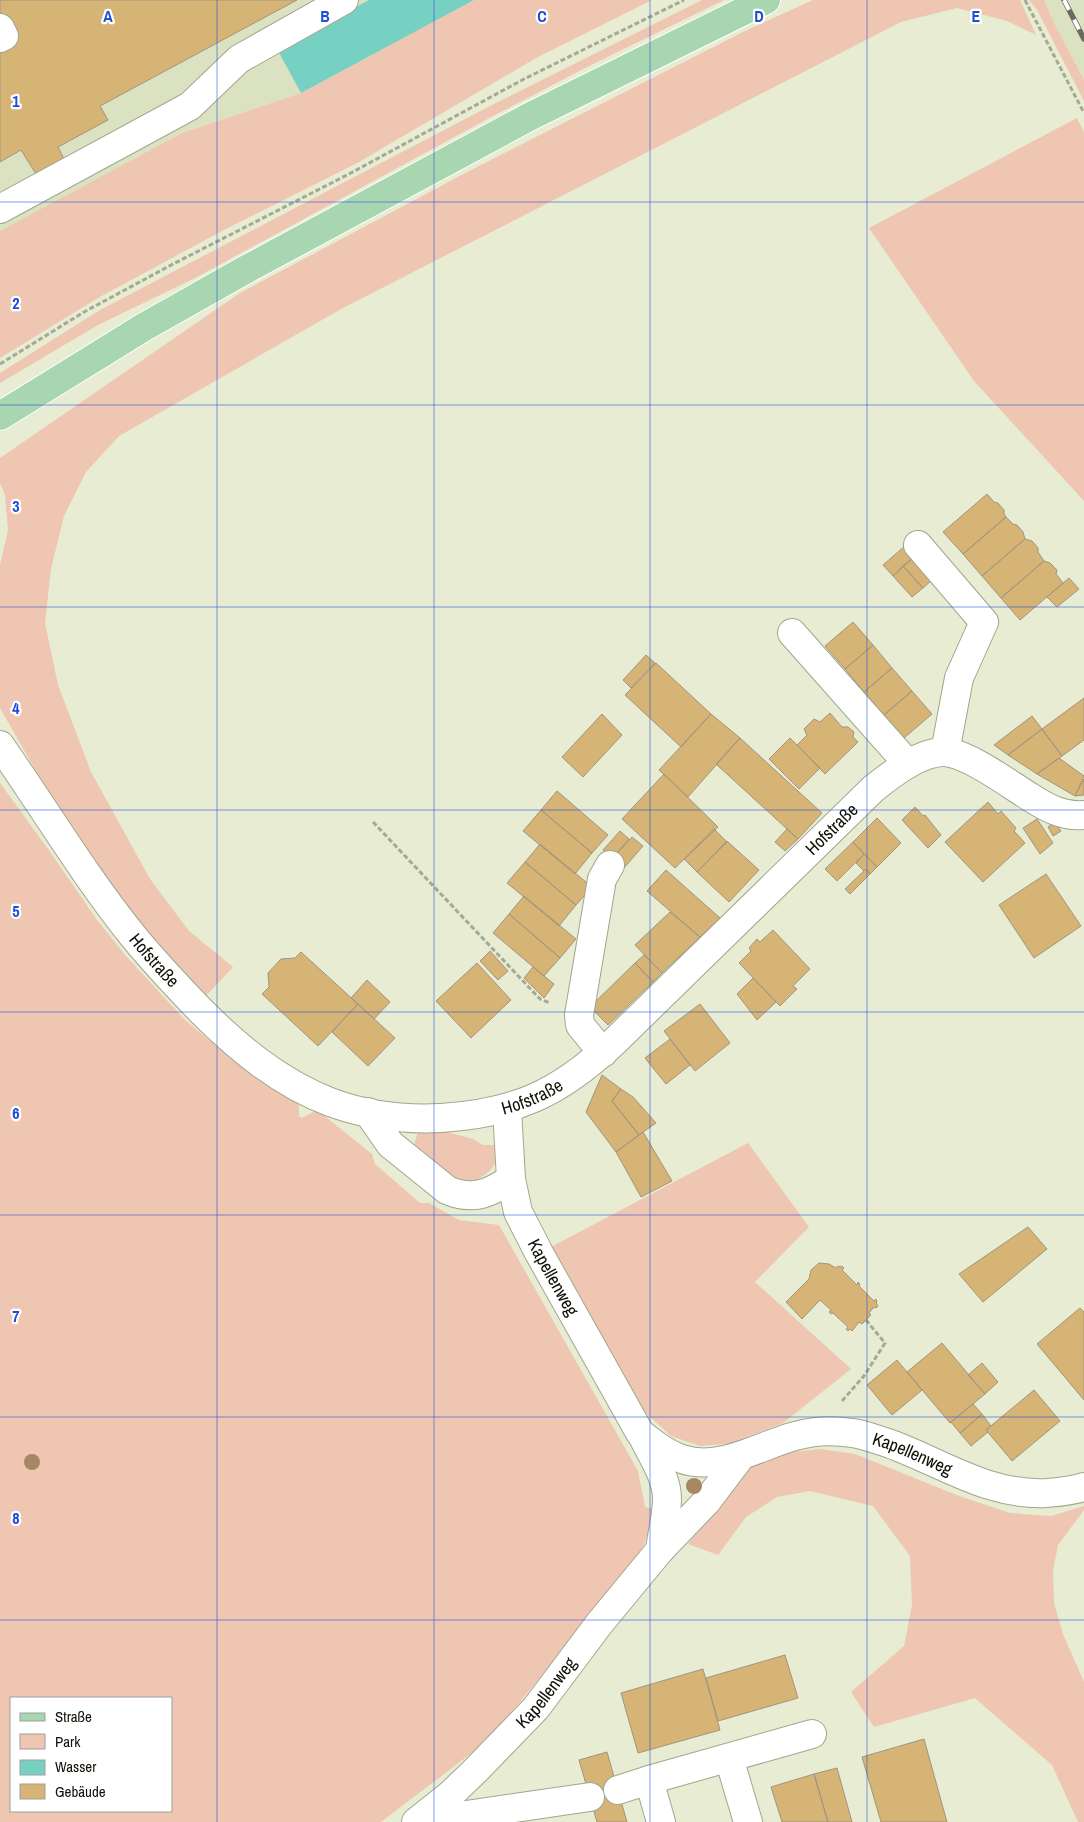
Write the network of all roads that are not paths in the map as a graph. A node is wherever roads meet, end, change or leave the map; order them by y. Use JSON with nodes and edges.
{"nodes":[{"id":1,"x":344,"y":0,"type":"edge"},
{"id":2,"x":766,"y":0,"type":"edge"},
{"id":3,"x":0,"y":28,"type":"edge"},
{"id":4,"x":0,"y":38,"type":"edge"},
{"id":5,"x":0,"y":209,"type":"edge"},
{"id":6,"x":0,"y":416,"type":"edge"},
{"id":7,"x":918,"y":545,"type":"dead end"},
{"id":8,"x":792,"y":633,"type":"dead end"},
{"id":9,"x":0,"y":745,"type":"edge"},
{"id":10,"x":945,"y":752,"type":"junction"},
{"id":11,"x":908,"y":764,"type":"junction"},
{"id":12,"x":1084,"y":815,"type":"edge"},
{"id":13,"x":610,"y":865,"type":"dead end"},
{"id":14,"x":603,"y":1052,"type":"junction"},
{"id":15,"x":507,"y":1109,"type":"junction"},
{"id":16,"x":368,"y":1112,"type":"junction"},
{"id":17,"x":511,"y":1178,"type":"junction"},
{"id":18,"x":640,"y":1432,"type":"junction"},
{"id":19,"x":741,"y":1456,"type":"junction"},
{"id":20,"x":1084,"y":1487,"type":"edge"},
{"id":21,"x":660,"y":1550,"type":"junction"},
{"id":22,"x":812,"y":1734,"type":"dead end"},
{"id":23,"x":729,"y":1758,"type":"junction"},
{"id":24,"x":649,"y":1780,"type":"junction"},
{"id":25,"x":618,"y":1790,"type":"dead end"},
{"id":26,"x":590,"y":1796,"type":"dead end"},
{"id":27,"x":416,"y":1822,"type":"edge"},
{"id":28,"x":661,"y":1822,"type":"edge"},
{"id":29,"x":748,"y":1822,"type":"edge"}],
"edges":[{"from":1,"to":5,"type":"street"},
{"from":2,"to":6,"type":"main road"},
{"from":3,"to":4,"type":"street"},
{"from":7,"to":10,"type":"street"},
{"from":8,"to":11,"type":"street"},
{"from":9,"to":16,"type":"street","name":"Hofstraße"},
{"from":10,"to":11,"type":"street","name":"Hofstraße"},
{"from":10,"to":12,"type":"street"},
{"from":11,"to":14,"type":"street","name":"Hofstraße"},
{"from":13,"to":14,"type":"street"},
{"from":14,"to":15,"type":"street","name":"Hofstraße"},
{"from":15,"to":16,"type":"street","name":"Hofstraße"},
{"from":15,"to":17,"type":"street","name":"Kapellenweg"},
{"from":16,"to":17,"type":"street"},
{"from":17,"to":18,"type":"street","name":"Kapellenweg"},
{"from":18,"to":19,"type":"street","name":"Kapellenweg"},
{"from":18,"to":21,"type":"street","name":"Kapellenweg"},
{"from":19,"to":20,"type":"street","name":"Kapellenweg"},
{"from":19,"to":21,"type":"street","name":"Kapellenweg"},
{"from":21,"to":27,"type":"street","name":"Kapellenweg"},
{"from":22,"to":23,"type":"street"},
{"from":23,"to":24,"type":"street"},
{"from":23,"to":29,"type":"street"},
{"from":24,"to":25,"type":"street"},
{"from":24,"to":28,"type":"street"},
{"from":26,"to":27,"type":"street"}]}
